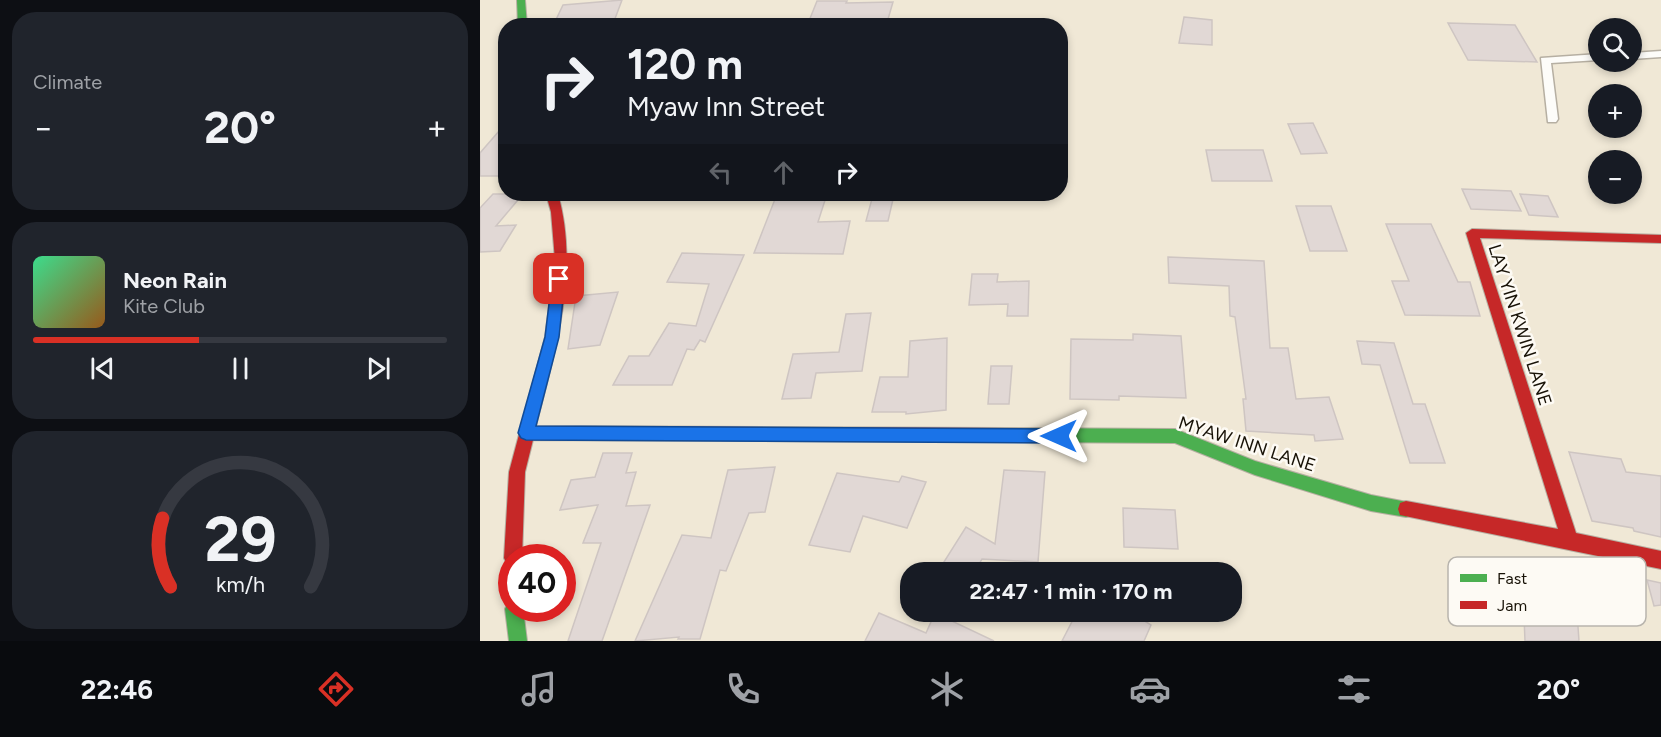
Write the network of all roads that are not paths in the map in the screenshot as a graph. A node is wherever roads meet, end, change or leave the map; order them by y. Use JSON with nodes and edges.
{"nodes":[{"id":1,"x":521,"y":0,"type":"edge"},
{"id":2,"x":522,"y":18,"type":"edge"},
{"id":3,"x":1661,"y":54,"type":"edge"},
{"id":4,"x":1642,"y":55,"type":"edge"},
{"id":5,"x":1588,"y":58,"type":"edge"},
{"id":6,"x":1552,"y":119,"type":"dead end"},
{"id":7,"x":554,"y":201,"type":"edge"},
{"id":8,"x":1661,"y":239,"type":"edge"},
{"id":9,"x":526,"y":433,"type":"junction"},
{"id":10,"x":1570,"y":540,"type":"junction"},
{"id":11,"x":514,"y":544,"type":"edge"},
{"id":12,"x":1644,"y":557,"type":"edge"},
{"id":13,"x":1646,"y":558,"type":"edge"},
{"id":14,"x":1661,"y":561,"type":"edge"},
{"id":15,"x":516,"y":622,"type":"edge"},
{"id":16,"x":518,"y":641,"type":"edge"}],
"edges":[{"from":1,"to":2,"type":"street"},
{"from":3,"to":4,"type":"lane"},
{"from":5,"to":6,"type":"lane"},
{"from":7,"to":9,"type":"street"},
{"from":8,"to":10,"type":"street","name":"LAY YIN KWIN LANE"},
{"from":9,"to":10,"type":"street","name":"MYAW INN LANE"},
{"from":9,"to":11,"type":"street"},
{"from":10,"to":12,"type":"street","name":"MYAW INN LANE"},
{"from":13,"to":14,"type":"street","name":"MYAW INN LANE"},
{"from":15,"to":16,"type":"street"}]}
